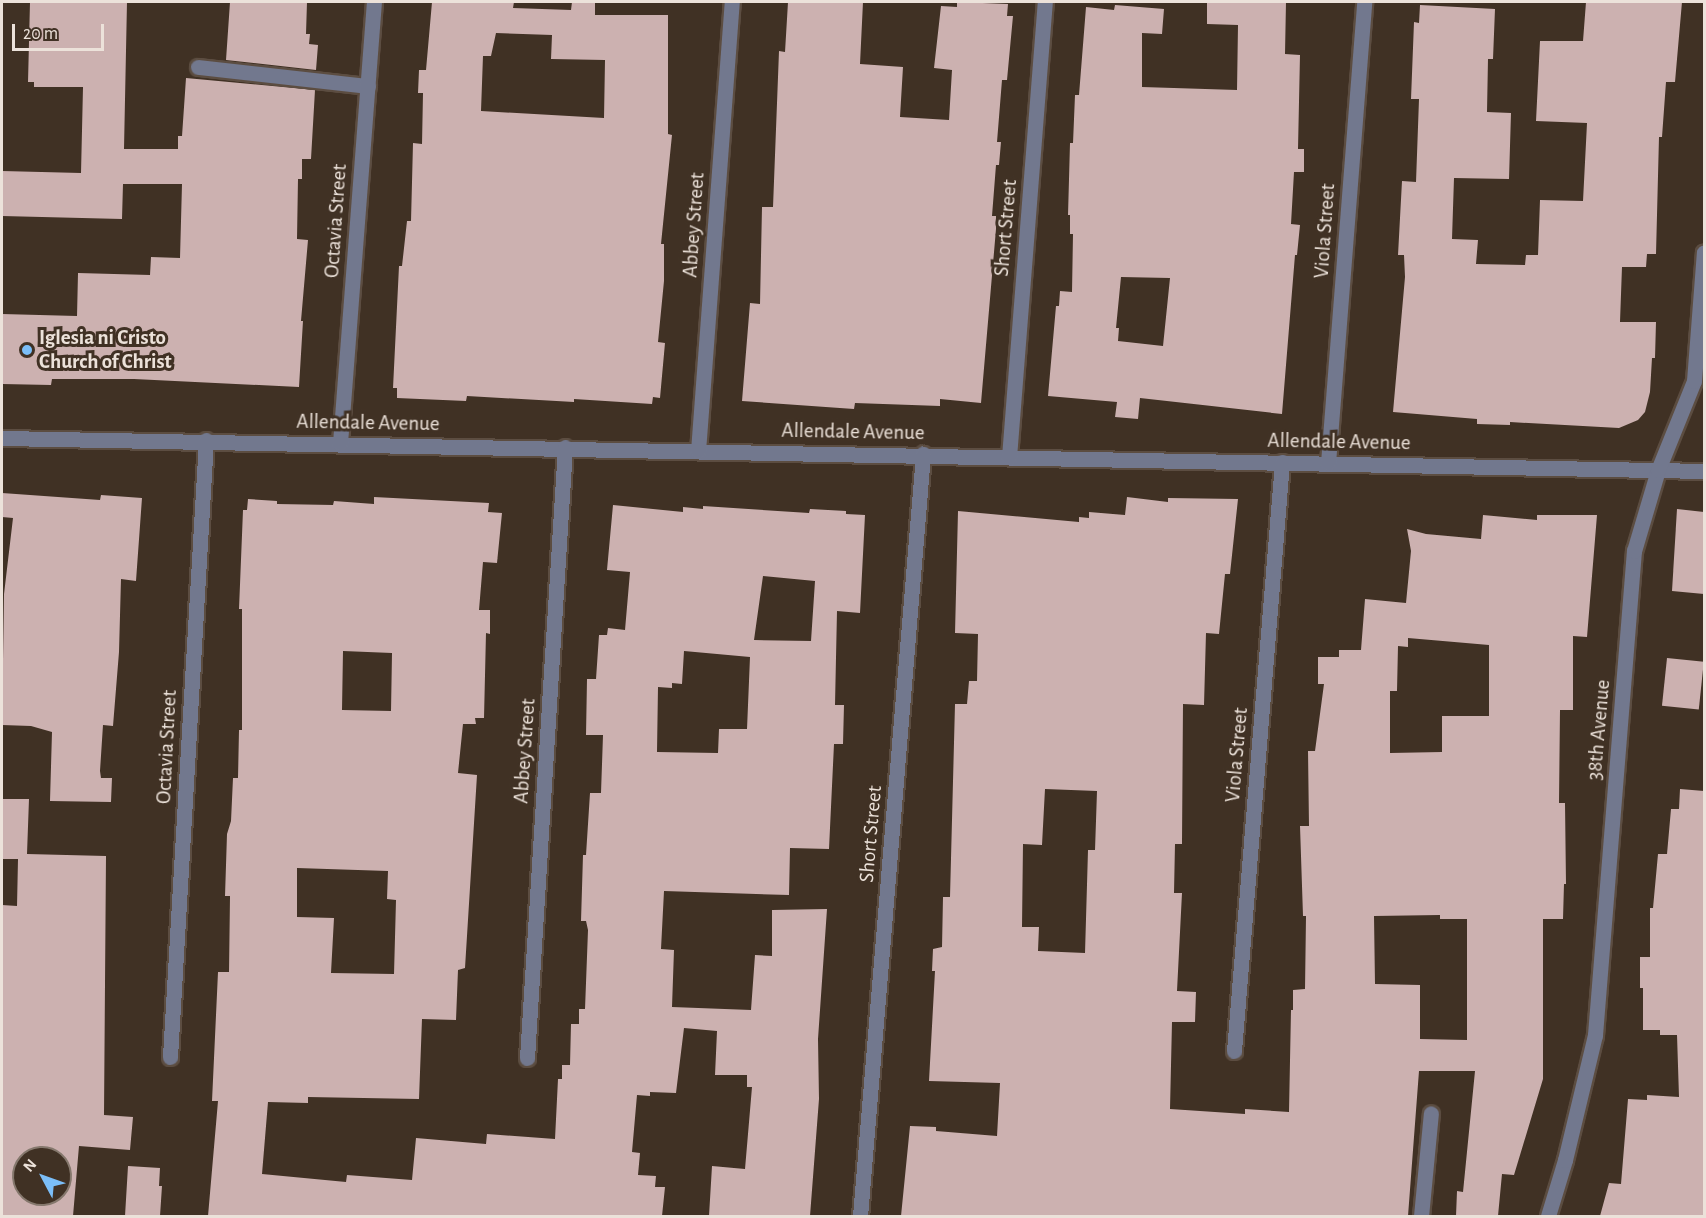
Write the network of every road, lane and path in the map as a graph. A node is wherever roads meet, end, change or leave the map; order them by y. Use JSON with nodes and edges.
{"nodes":[{"id":1,"x":374,"y":2,"type":"edge"},
{"id":2,"x":732,"y":2,"type":"edge"},
{"id":3,"x":1045,"y":2,"type":"edge"},
{"id":4,"x":1364,"y":2,"type":"edge"},
{"id":5,"x":198,"y":67,"type":"dead end"},
{"id":6,"x":368,"y":86,"type":"junction"},
{"id":7,"x":1704,"y":252,"type":"edge"},
{"id":8,"x":2,"y":438,"type":"edge"},
{"id":9,"x":206,"y":440,"type":"junction"},
{"id":10,"x":340,"y":443,"type":"junction"},
{"id":11,"x":565,"y":447,"type":"junction"},
{"id":12,"x":698,"y":451,"type":"junction"},
{"id":13,"x":922,"y":454,"type":"junction"},
{"id":14,"x":1009,"y":457,"type":"junction"},
{"id":15,"x":1282,"y":462,"type":"junction"},
{"id":16,"x":1328,"y":463,"type":"junction"},
{"id":17,"x":1658,"y":470,"type":"junction"},
{"id":18,"x":1704,"y":471,"type":"edge"},
{"id":19,"x":1234,"y":1051,"type":"dead end"},
{"id":20,"x":170,"y":1057,"type":"dead end"},
{"id":21,"x":527,"y":1058,"type":"dead end"},
{"id":22,"x":1431,"y":1113,"type":"dead end"},
{"id":23,"x":860,"y":1216,"type":"edge"},
{"id":24,"x":1421,"y":1216,"type":"edge"},
{"id":25,"x":1548,"y":1216,"type":"edge"}],
"edges":[{"from":1,"to":6,"type":"street","name":"Octavia Street"},
{"from":2,"to":12,"type":"street","name":"Abbey Street"},
{"from":3,"to":14,"type":"street","name":"Short Street"},
{"from":4,"to":16,"type":"street","name":"Viola Street"},
{"from":5,"to":6,"type":"street"},
{"from":6,"to":10,"type":"street","name":"Octavia Street"},
{"from":7,"to":17,"type":"street","name":"38th Avenue"},
{"from":8,"to":9,"type":"street","name":"Allendale Avenue"},
{"from":9,"to":10,"type":"street","name":"Allendale Avenue"},
{"from":9,"to":20,"type":"street","name":"Octavia Street"},
{"from":10,"to":11,"type":"street","name":"Allendale Avenue"},
{"from":11,"to":12,"type":"street","name":"Allendale Avenue"},
{"from":11,"to":21,"type":"street","name":"Abbey Street"},
{"from":12,"to":13,"type":"street","name":"Allendale Avenue"},
{"from":13,"to":14,"type":"street","name":"Allendale Avenue"},
{"from":13,"to":23,"type":"street","name":"Short Street"},
{"from":14,"to":15,"type":"street","name":"Allendale Avenue"},
{"from":15,"to":16,"type":"street","name":"Allendale Avenue"},
{"from":15,"to":19,"type":"street","name":"Viola Street"},
{"from":16,"to":17,"type":"street","name":"Allendale Avenue"},
{"from":17,"to":18,"type":"street","name":"Allendale Avenue"},
{"from":17,"to":25,"type":"street","name":"38th Avenue"},
{"from":22,"to":24,"type":"street"}]}
